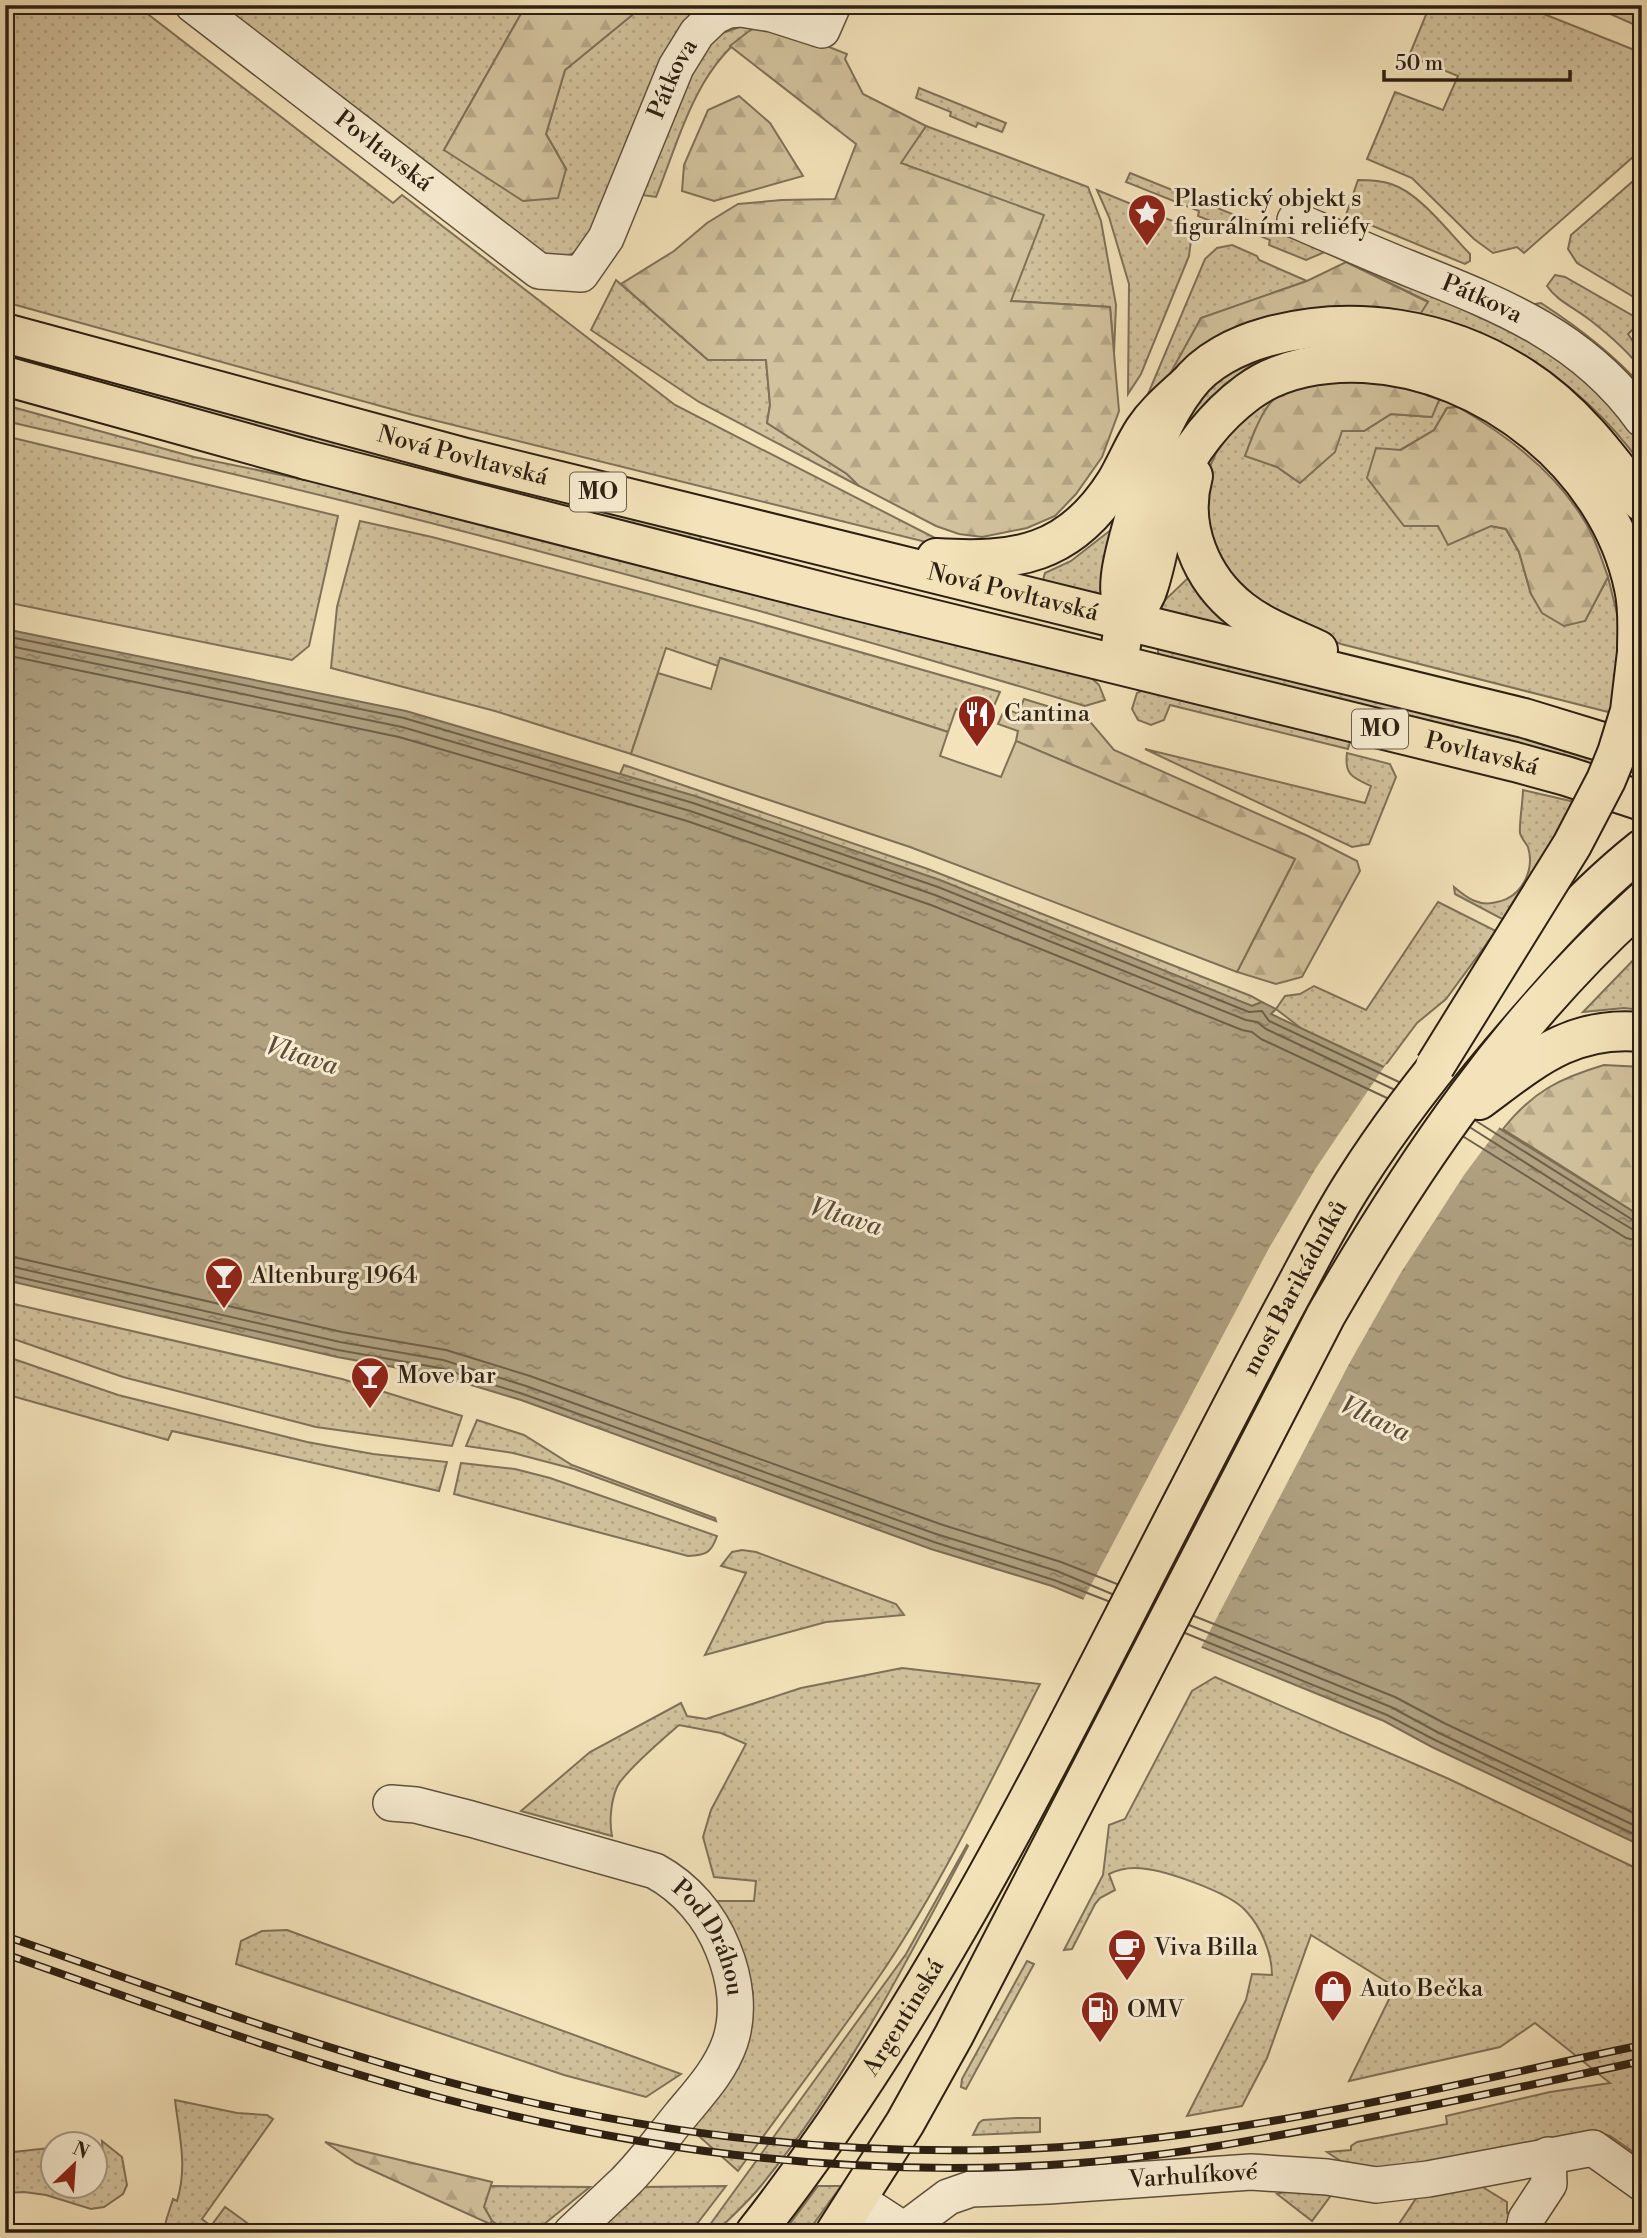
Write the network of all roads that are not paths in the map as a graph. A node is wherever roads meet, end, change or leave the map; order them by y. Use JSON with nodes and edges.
{"nodes":[{"id":1,"x":193,"y":5,"type":"edge"},
{"id":2,"x":833,"y":5,"type":"edge"},
{"id":3,"x":1295,"y":220,"type":"dead end"},
{"id":4,"x":581,"y":274,"type":"joint"},
{"id":5,"x":5,"y":333,"type":"edge"},
{"id":6,"x":5,"y":376,"type":"edge"},
{"id":7,"x":1495,"y":382,"type":"junction"},
{"id":8,"x":1188,"y":384,"type":"junction"},
{"id":9,"x":1642,"y":419,"type":"edge"},
{"id":10,"x":1214,"y":423,"type":"junction"},
{"id":11,"x":1642,"y":502,"type":"edge"},
{"id":12,"x":843,"y":552,"type":"junction"},
{"id":13,"x":1126,"y":621,"type":"junction"},
{"id":14,"x":1117,"y":664,"type":"junction"},
{"id":15,"x":1393,"y":685,"type":"junction"},
{"id":16,"x":1642,"y":754,"type":"edge"},
{"id":17,"x":1642,"y":801,"type":"edge"},
{"id":18,"x":1642,"y":849,"type":"edge"},
{"id":19,"x":1642,"y":902,"type":"edge"},
{"id":20,"x":1642,"y":1032,"type":"edge"},
{"id":21,"x":1435,"y":1066,"type":"junction"},
{"id":22,"x":1447,"y":1125,"type":"junction"},
{"id":23,"x":1034,"y":1788,"type":"joint"},
{"id":24,"x":391,"y":1803,"type":"dead end"},
{"id":25,"x":1072,"y":1805,"type":"joint"},
{"id":26,"x":1548,"y":2155,"type":"junction"},
{"id":27,"x":1642,"y":2183,"type":"edge"},
{"id":28,"x":858,"y":2200,"type":"junction"},
{"id":29,"x":571,"y":2233,"type":"edge"},
{"id":30,"x":755,"y":2233,"type":"edge"},
{"id":31,"x":835,"y":2233,"type":"edge"},
{"id":32,"x":1524,"y":2233,"type":"edge"}],
"edges":[{"from":1,"to":4,"type":"street","name":"Povltavská"},
{"from":2,"to":4,"type":"street","name":"Pátkova"},
{"from":3,"to":9,"type":"street","name":"Pátkova"},
{"from":5,"to":12,"type":"main road","name":"Nová Povltavská","number":"MO"},
{"from":6,"to":14,"type":"main road","name":"Nová Povltavská","number":"MO"},
{"from":7,"to":8,"type":"main road"},
{"from":7,"to":10,"type":"main road"},
{"from":7,"to":11,"type":"main road"},
{"from":7,"to":21,"type":"main road","bridge":true},
{"from":8,"to":12,"type":"main road"},
{"from":8,"to":13,"type":"main road"},
{"from":10,"to":13,"type":"main road"},
{"from":10,"to":15,"type":"main road"},
{"from":12,"to":13,"type":"main road","name":"Nová Povltavská","number":"MO"},
{"from":13,"to":14,"type":"main road"},
{"from":13,"to":15,"type":"main road","name":"Povltavská","number":"MO"},
{"from":14,"to":17,"type":"main road","name":"Povltavská","number":"MO"},
{"from":15,"to":16,"type":"main road","name":"Povltavská","number":"MO"},
{"from":18,"to":21,"type":"main road","name":"most Barikádníků","bridge":true},
{"from":19,"to":22,"type":"main road","name":"most Barikádníků"},
{"from":20,"to":22,"type":"main road"},
{"from":21,"to":23,"type":"main road","name":"most Barikádníků"},
{"from":22,"to":25,"type":"main road","name":"most Barikádníků"},
{"from":23,"to":30,"type":"main road","name":"Argentinská"},
{"from":24,"to":29,"type":"street","name":"Pod Dráhou"},
{"from":25,"to":28,"type":"main road","name":"Argentinská"},
{"from":26,"to":27,"type":"street","name":"Varhulíkové"},
{"from":26,"to":28,"type":"street","name":"Varhulíkové"},
{"from":26,"to":32,"type":"street"},
{"from":28,"to":31,"type":"main road","name":"Argentinská"}]}
